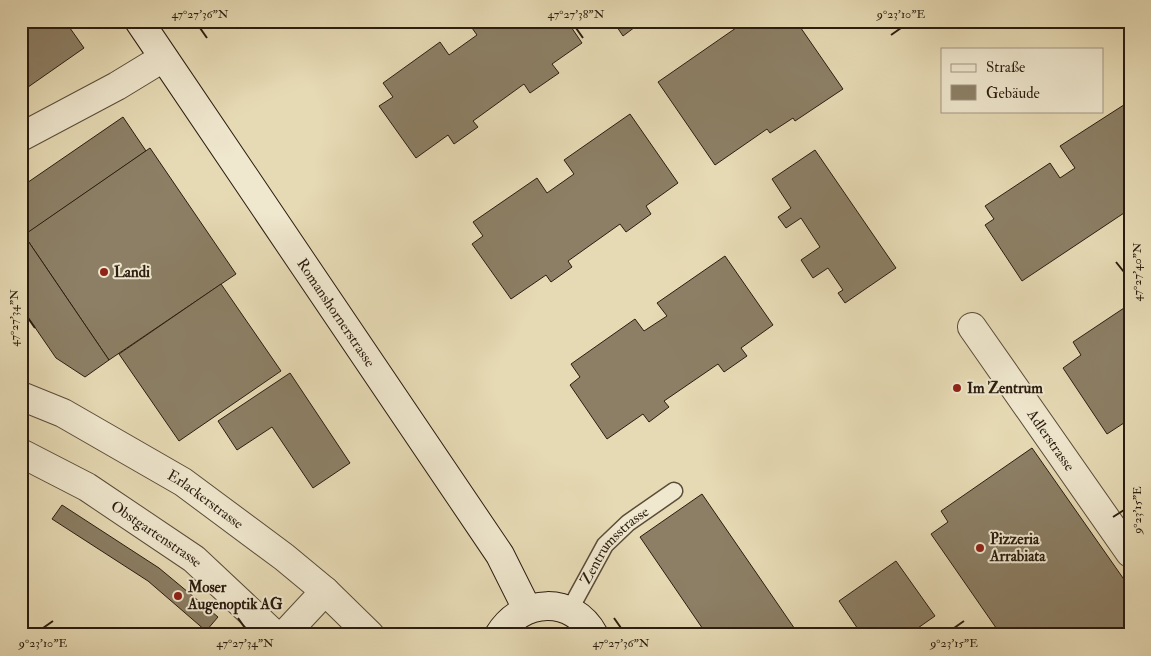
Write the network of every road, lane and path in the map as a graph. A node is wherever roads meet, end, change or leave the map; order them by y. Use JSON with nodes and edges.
{"nodes":[{"id":1,"x":139,"y":21,"type":"edge"},
{"id":2,"x":162,"y":58,"type":"junction"},
{"id":3,"x":21,"y":137,"type":"edge"},
{"id":4,"x":972,"y":327,"type":"dead end"},
{"id":5,"x":21,"y":396,"type":"edge"},
{"id":6,"x":21,"y":453,"type":"edge"},
{"id":7,"x":674,"y":491,"type":"dead end"},
{"id":8,"x":1130,"y":553,"type":"edge"},
{"id":9,"x":325,"y":591,"type":"junction"},
{"id":10,"x":527,"y":609,"type":"junction"},
{"id":11,"x":569,"y":611,"type":"junction"},
{"id":12,"x":275,"y":635,"type":"edge"},
{"id":13,"x":284,"y":635,"type":"edge"},
{"id":14,"x":370,"y":635,"type":"edge"},
{"id":15,"x":499,"y":635,"type":"edge"},
{"id":16,"x":594,"y":635,"type":"edge"}],
"edges":[{"from":1,"to":2,"type":"street","name":"Romanshornerstrasse"},
{"from":2,"to":3,"type":"street"},
{"from":2,"to":10,"type":"street","name":"Romanshornerstrasse"},
{"from":4,"to":8,"type":"street","name":"Adlerstrasse"},
{"from":5,"to":9,"type":"street","name":"Erlackerstrasse"},
{"from":6,"to":12,"type":"street","name":"Obstgartenstrasse"},
{"from":7,"to":11,"type":"lane","name":"Zentrumsstrasse"},
{"from":9,"to":13,"type":"street"},
{"from":9,"to":14,"type":"street","name":"Erlackerstrasse"},
{"from":10,"to":11,"type":"street"},
{"from":10,"to":15,"type":"street"},
{"from":11,"to":16,"type":"street"}]}
